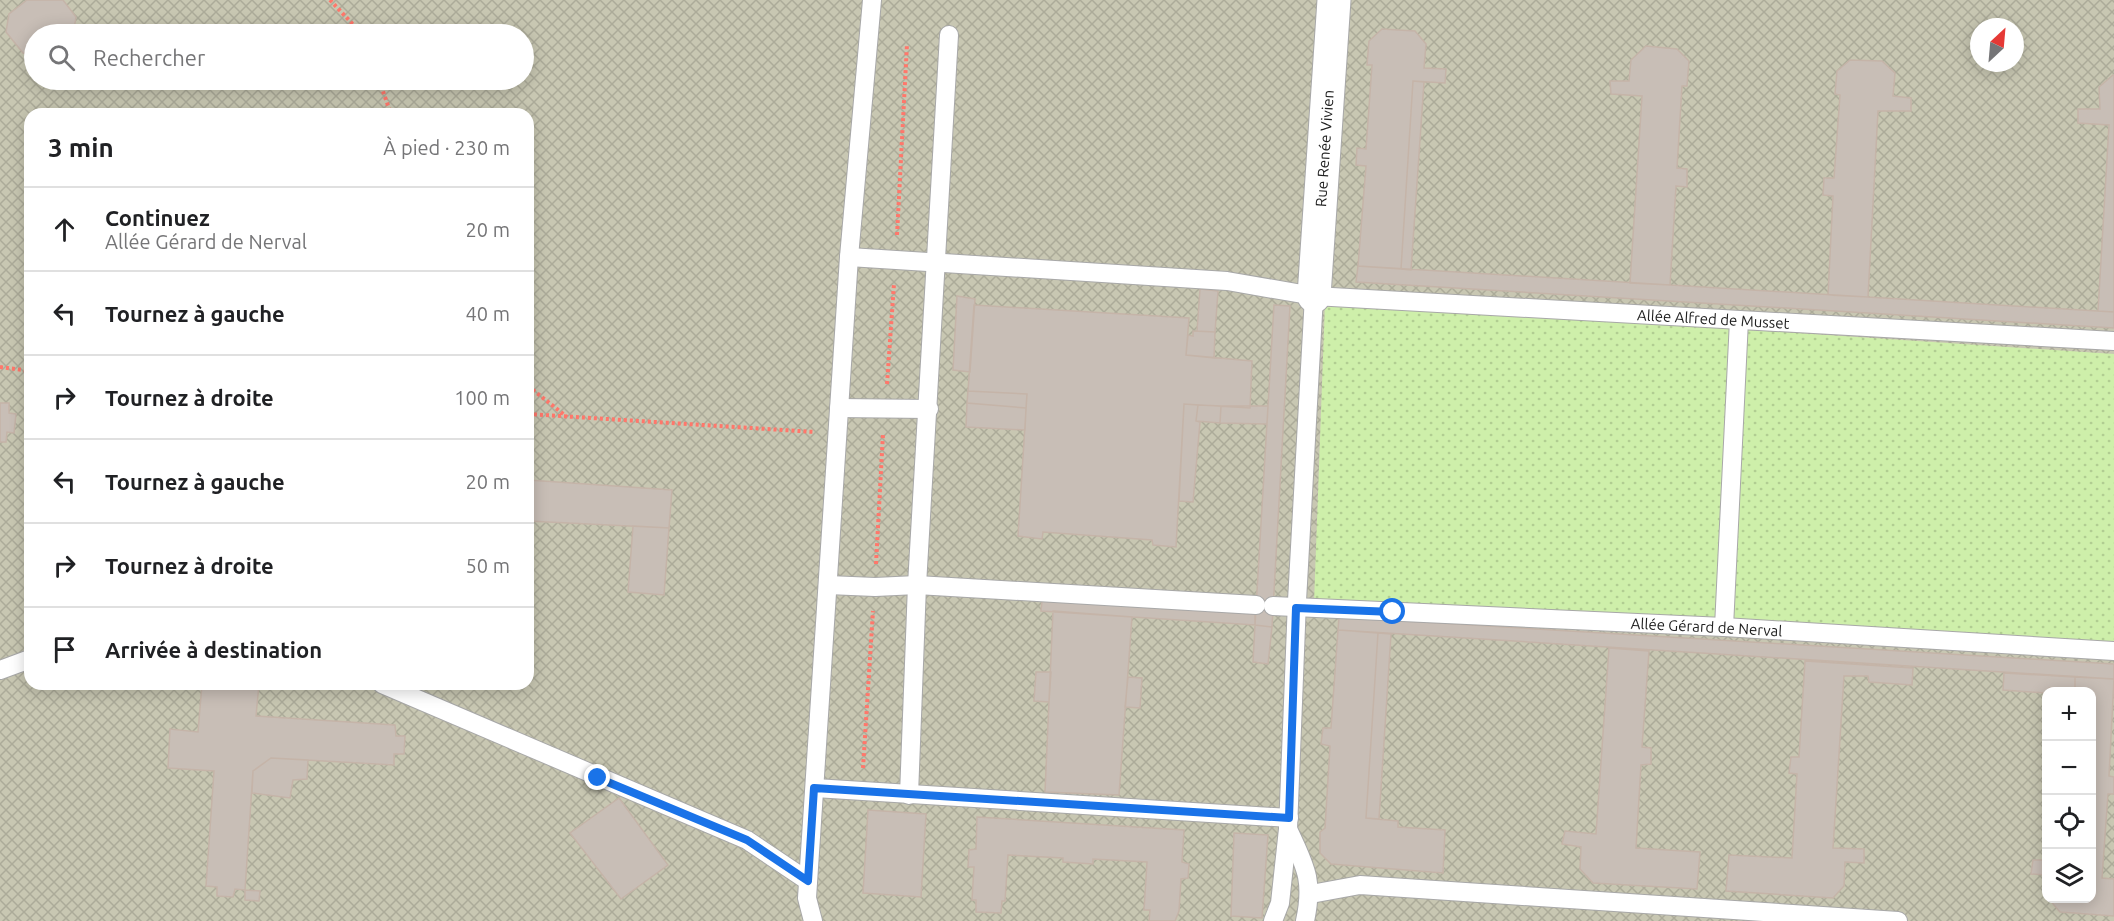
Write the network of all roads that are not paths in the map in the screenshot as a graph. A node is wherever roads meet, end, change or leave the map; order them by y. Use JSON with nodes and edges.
{"nodes":[{"id":1,"x":872,"y":0,"type":"edge"},
{"id":2,"x":1334,"y":0,"type":"edge"},
{"id":3,"x":949,"y":35,"type":"dead end"},
{"id":4,"x":849,"y":257,"type":"junction"},
{"id":5,"x":935,"y":263,"type":"junction"},
{"id":6,"x":1314,"y":296,"type":"junction"},
{"id":7,"x":1739,"y":320,"type":"junction"},
{"id":8,"x":2114,"y":341,"type":"edge"},
{"id":9,"x":839,"y":408,"type":"junction"},
{"id":10,"x":929,"y":409,"type":"junction"},
{"id":11,"x":828,"y":585,"type":"junction"},
{"id":12,"x":918,"y":585,"type":"junction"},
{"id":13,"x":1296,"y":608,"type":"junction"},
{"id":14,"x":1724,"y":627,"type":"junction"},
{"id":15,"x":2114,"y":651,"type":"edge"},
{"id":16,"x":24,"y":661,"type":"edge"},
{"id":17,"x":0,"y":670,"type":"edge"},
{"id":18,"x":396,"y":690,"type":"edge"},
{"id":19,"x":814,"y":788,"type":"junction"},
{"id":20,"x":909,"y":795,"type":"junction"},
{"id":21,"x":1288,"y":824,"type":"junction"},
{"id":22,"x":808,"y":881,"type":"junction"},
{"id":23,"x":1311,"y":894,"type":"junction"},
{"id":24,"x":1705,"y":915,"type":"edge"},
{"id":25,"x":813,"y":921,"type":"edge"},
{"id":26,"x":1273,"y":921,"type":"edge"},
{"id":27,"x":1305,"y":921,"type":"edge"},
{"id":28,"x":1898,"y":921,"type":"edge"}],
"edges":[{"from":1,"to":4,"type":"lane"},
{"from":2,"to":6,"type":"street","name":"Rue Renée Vivien"},
{"from":3,"to":5,"type":"lane"},
{"from":4,"to":5,"type":"lane","name":"Allée Alfred de Musset"},
{"from":4,"to":9,"type":"lane"},
{"from":5,"to":6,"type":"lane","name":"Allée Alfred de Musset"},
{"from":5,"to":10,"type":"lane"},
{"from":6,"to":7,"type":"lane","name":"Allée Alfred de Musset"},
{"from":6,"to":13,"type":"lane"},
{"from":7,"to":8,"type":"lane","name":"Allée Alfred de Musset"},
{"from":7,"to":14,"type":"lane"},
{"from":9,"to":10,"type":"lane"},
{"from":9,"to":11,"type":"lane"},
{"from":10,"to":12,"type":"lane"},
{"from":11,"to":12,"type":"lane","name":"Allée Gérard de Nerval"},
{"from":11,"to":19,"type":"lane"},
{"from":12,"to":13,"type":"lane","name":"Allée Gérard de Nerval"},
{"from":12,"to":20,"type":"lane"},
{"from":13,"to":14,"type":"lane","name":"Allée Gérard de Nerval"},
{"from":13,"to":21,"type":"lane"},
{"from":14,"to":15,"type":"lane","name":"Allée Gérard de Nerval"},
{"from":16,"to":17,"type":"lane"},
{"from":18,"to":22,"type":"lane"},
{"from":19,"to":20,"type":"lane"},
{"from":19,"to":22,"type":"lane"},
{"from":20,"to":21,"type":"lane"},
{"from":21,"to":23,"type":"lane"},
{"from":21,"to":26,"type":"lane"},
{"from":22,"to":25,"type":"lane"},
{"from":23,"to":24,"type":"lane"},
{"from":23,"to":27,"type":"lane"},
{"from":24,"to":28,"type":"lane"}]}
